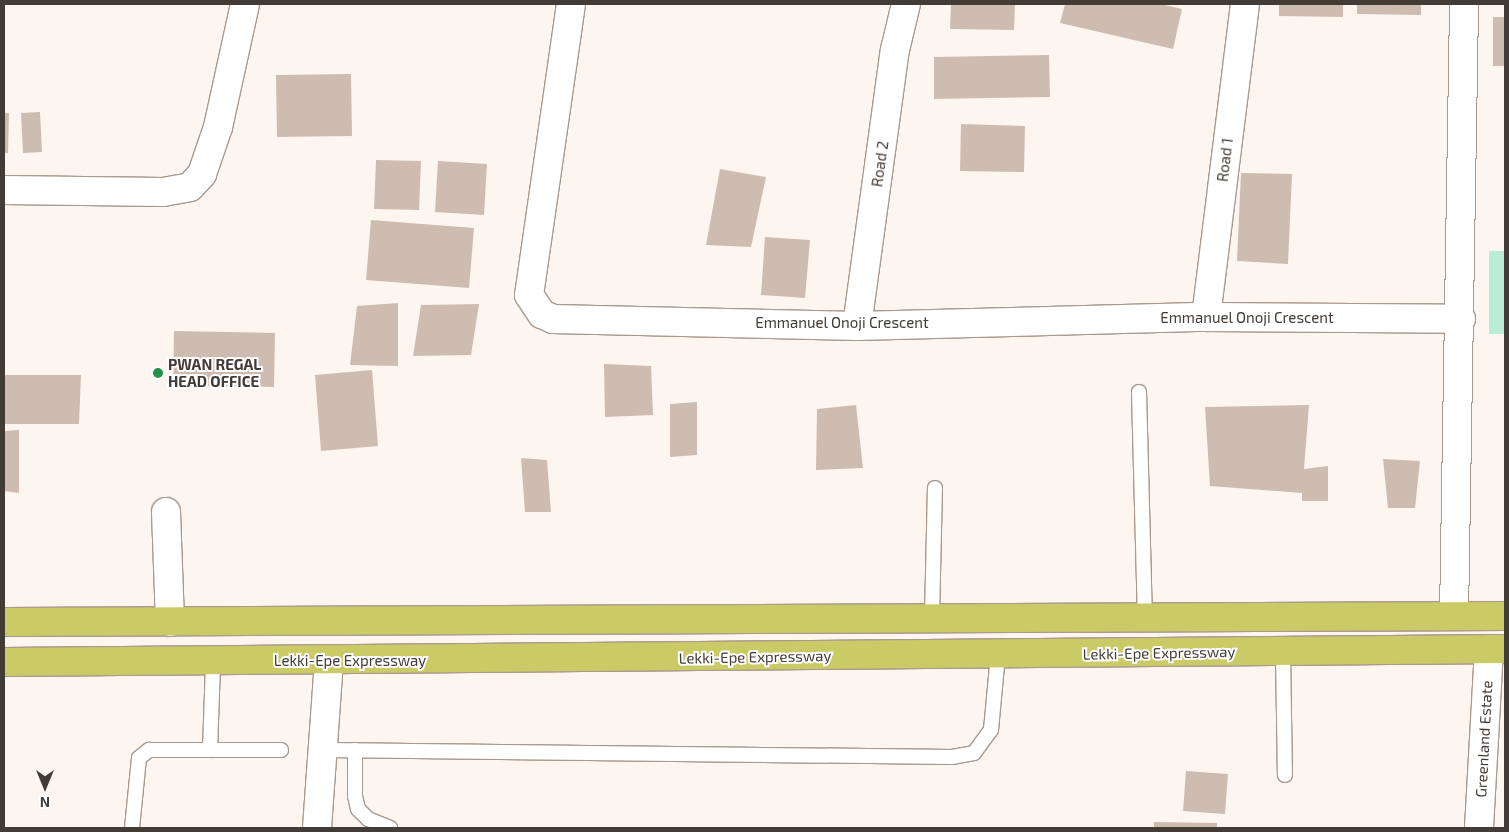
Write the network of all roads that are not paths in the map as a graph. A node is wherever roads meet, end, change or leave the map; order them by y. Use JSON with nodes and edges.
{"nodes":[{"id":1,"x":245,"y":4,"type":"edge"},
{"id":2,"x":571,"y":4,"type":"edge"},
{"id":3,"x":906,"y":4,"type":"edge"},
{"id":4,"x":1245,"y":4,"type":"edge"},
{"id":5,"x":1464,"y":4,"type":"edge"},
{"id":6,"x":4,"y":190,"type":"edge"},
{"id":7,"x":1206,"y":317,"type":"junction"},
{"id":8,"x":1461,"y":319,"type":"junction"},
{"id":9,"x":857,"y":326,"type":"junction"},
{"id":10,"x":1139,"y":392,"type":"dead end"},
{"id":11,"x":935,"y":488,"type":"dead end"},
{"id":12,"x":166,"y":512,"type":"dead end"},
{"id":13,"x":1454,"y":616,"type":"junction"},
{"id":14,"x":1505,"y":616,"type":"edge"},
{"id":15,"x":1104,"y":617,"type":"junction"},
{"id":16,"x":1144,"y":617,"type":"junction"},
{"id":17,"x":932,"y":618,"type":"junction"},
{"id":18,"x":4,"y":622,"type":"edge"},
{"id":19,"x":170,"y":622,"type":"junction"},
{"id":20,"x":1497,"y":649,"type":"edge"},
{"id":21,"x":1283,"y":652,"type":"junction"},
{"id":22,"x":1103,"y":654,"type":"junction"},
{"id":23,"x":998,"y":655,"type":"junction"},
{"id":24,"x":330,"y":661,"type":"junction"},
{"id":25,"x":4,"y":662,"type":"edge"},
{"id":26,"x":213,"y":662,"type":"junction"},
{"id":27,"x":210,"y":750,"type":"junction"},
{"id":28,"x":281,"y":750,"type":"dead end"},
{"id":29,"x":325,"y":750,"type":"junction"},
{"id":30,"x":355,"y":750,"type":"junction"},
{"id":31,"x":1285,"y":775,"type":"dead end"},
{"id":32,"x":132,"y":828,"type":"edge"},
{"id":33,"x":317,"y":828,"type":"edge"},
{"id":34,"x":390,"y":828,"type":"edge"},
{"id":35,"x":1479,"y":828,"type":"edge"}],
"edges":[{"from":1,"to":6,"type":"street"},
{"from":2,"to":9,"type":"street","name":"Emmanuel Onoji Crescent"},
{"from":3,"to":9,"type":"street","name":"Road 2"},
{"from":4,"to":7,"type":"street","name":"Road 1"},
{"from":5,"to":8,"type":"street"},
{"from":7,"to":8,"type":"street","name":"Emmanuel Onoji Crescent"},
{"from":7,"to":9,"type":"street","name":"Emmanuel Onoji Crescent"},
{"from":8,"to":13,"type":"street"},
{"from":10,"to":16,"type":"lane"},
{"from":11,"to":17,"type":"lane"},
{"from":12,"to":19,"type":"street"},
{"from":13,"to":14,"type":"highway"},
{"from":13,"to":16,"type":"highway"},
{"from":15,"to":16,"type":"highway"},
{"from":15,"to":17,"type":"highway"},
{"from":15,"to":22,"type":"highway"},
{"from":17,"to":19,"type":"highway"},
{"from":18,"to":19,"type":"highway"},
{"from":20,"to":21,"type":"highway","name":"Lekki-Epe Expressway"},
{"from":20,"to":35,"type":"street","name":"Greenland Estate"},
{"from":21,"to":22,"type":"highway","name":"Lekki-Epe Expressway"},
{"from":21,"to":31,"type":"lane"},
{"from":22,"to":23,"type":"highway","name":"Lekki-Epe Expressway"},
{"from":23,"to":24,"type":"highway","name":"Lekki-Epe Expressway"},
{"from":23,"to":30,"type":"lane"},
{"from":24,"to":26,"type":"highway","name":"Lekki-Epe Expressway"},
{"from":24,"to":29,"type":"street"},
{"from":25,"to":26,"type":"highway","name":"Lekki-Epe Expressway"},
{"from":26,"to":27,"type":"lane"},
{"from":27,"to":28,"type":"lane"},
{"from":27,"to":32,"type":"lane"},
{"from":29,"to":30,"type":"lane"},
{"from":29,"to":33,"type":"street"},
{"from":30,"to":34,"type":"lane"}]}
